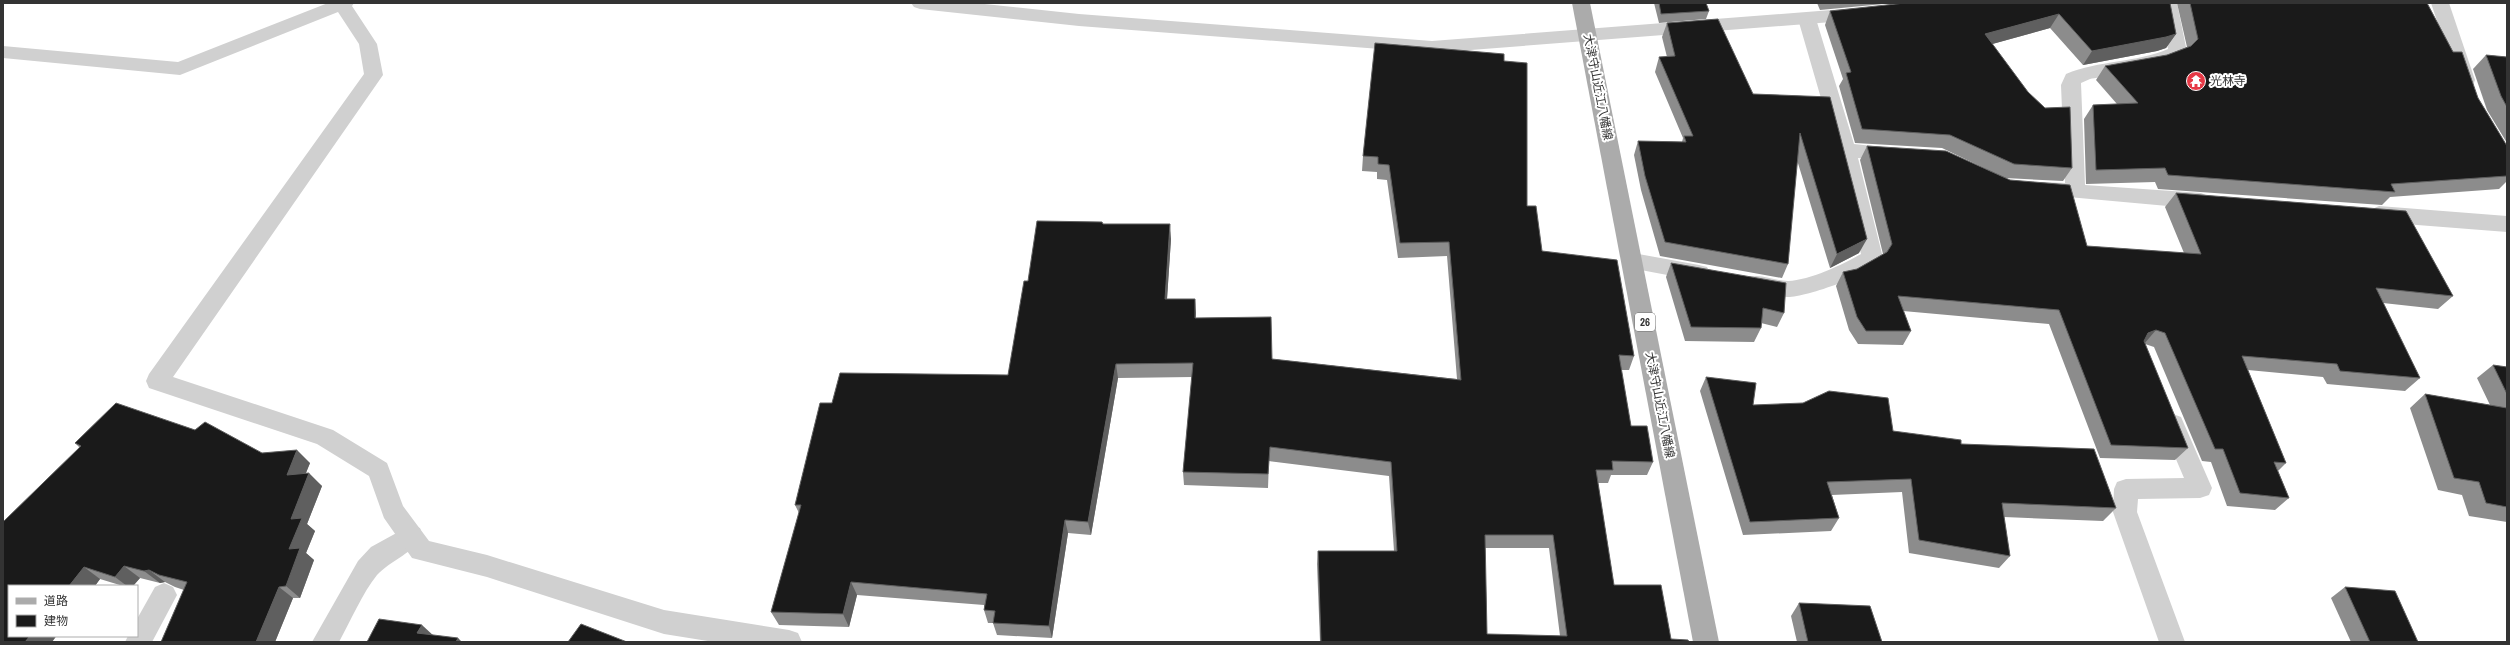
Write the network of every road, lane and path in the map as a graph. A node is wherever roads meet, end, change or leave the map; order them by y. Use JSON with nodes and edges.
{"nodes":[{"id":1,"x":920,"y":3,"type":"edge"},
{"id":2,"x":1581,"y":3,"type":"edge"},
{"id":3,"x":2168,"y":3,"type":"edge"},
{"id":4,"x":2440,"y":3,"type":"edge"},
{"id":5,"x":342,"y":4,"type":"edge"},
{"id":6,"x":1876,"y":12,"type":"edge"},
{"id":7,"x":1807,"y":19,"type":"junction"},
{"id":8,"x":1588,"y":36,"type":"junction"},
{"id":9,"x":3,"y":52,"type":"edge"},
{"id":10,"x":2471,"y":97,"type":"edge"},
{"id":11,"x":1846,"y":150,"type":"junction"},
{"id":12,"x":1913,"y":155,"type":"edge"},
{"id":13,"x":2024,"y":187,"type":"edge"},
{"id":14,"x":2075,"y":191,"type":"junction"},
{"id":15,"x":2217,"y":202,"type":"edge"},
{"id":16,"x":2358,"y":213,"type":"edge"},
{"id":17,"x":2507,"y":224,"type":"edge"},
{"id":18,"x":1633,"y":261,"type":"junction"},
{"id":19,"x":2165,"y":403,"type":"edge"},
{"id":20,"x":411,"y":536,"type":"junction"},
{"id":21,"x":164,"y":595,"type":"edge"},
{"id":22,"x":138,"y":642,"type":"edge"},
{"id":23,"x":325,"y":642,"type":"edge"},
{"id":24,"x":789,"y":642,"type":"edge"},
{"id":25,"x":1706,"y":642,"type":"edge"},
{"id":26,"x":2172,"y":642,"type":"edge"}],
"edges":[{"from":1,"to":8,"type":"street"},
{"from":2,"to":8,"type":"main road","name":"大津守山近江八幡線","number":"26"},
{"from":3,"to":14,"type":"street"},
{"from":4,"to":10,"type":"street"},
{"from":5,"to":9,"type":"street"},
{"from":5,"to":20,"type":"street"},
{"from":6,"to":7,"type":"street"},
{"from":7,"to":8,"type":"street"},
{"from":7,"to":11,"type":"street"},
{"from":8,"to":18,"type":"main road","name":"大津守山近江八幡線","number":"26"},
{"from":11,"to":12,"type":"street"},
{"from":11,"to":18,"type":"street"},
{"from":13,"to":14,"type":"street"},
{"from":14,"to":15,"type":"street"},
{"from":16,"to":17,"type":"street"},
{"from":18,"to":25,"type":"main road","name":"大津守山近江八幡線","number":"26"},
{"from":19,"to":26,"type":"street"},
{"from":20,"to":23,"type":"street"},
{"from":20,"to":24,"type":"street"},
{"from":21,"to":22,"type":"street"}]}
